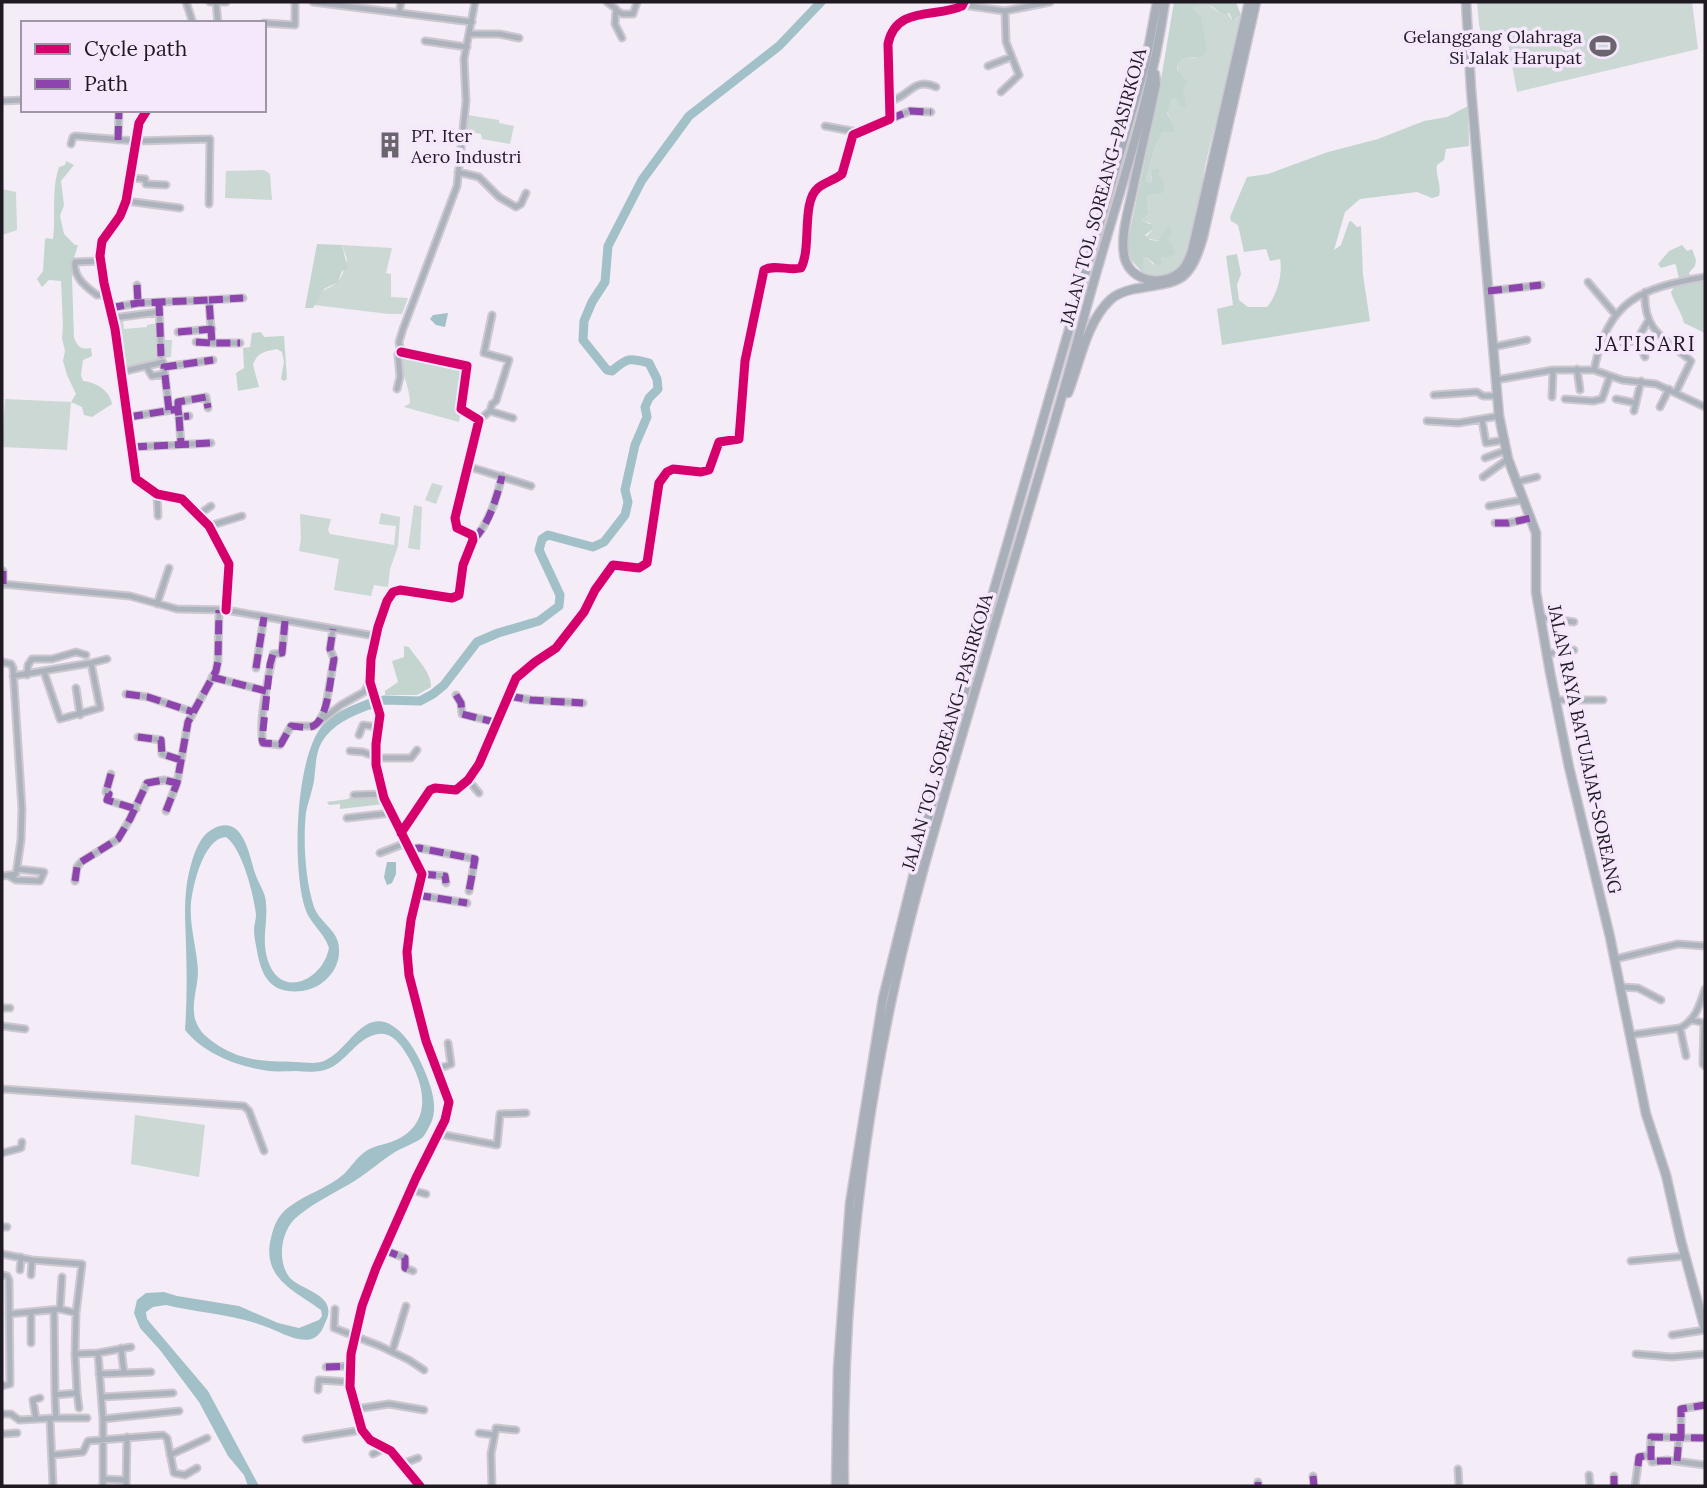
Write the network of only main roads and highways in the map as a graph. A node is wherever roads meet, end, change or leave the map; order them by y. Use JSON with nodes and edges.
{"nodes":[{"id":1,"x":1157,"y":2,"type":"edge"},
{"id":2,"x":1165,"y":2,"type":"edge"},
{"id":3,"x":1244,"y":2,"type":"edge"},
{"id":4,"x":1250,"y":2,"type":"edge"},
{"id":5,"x":1256,"y":2,"type":"edge"},
{"id":6,"x":1261,"y":2,"type":"edge"},
{"id":7,"x":1466,"y":2,"type":"edge"},
{"id":8,"x":1248,"y":28,"type":"junction"},
{"id":9,"x":1155,"y":64,"type":"junction"},
{"id":10,"x":1057,"y":414,"type":"junction"},
{"id":11,"x":1705,"y":1330,"type":"edge"},
{"id":12,"x":836,"y":1486,"type":"edge"},
{"id":13,"x":844,"y":1486,"type":"edge"}],
"edges":[{"from":1,"to":12,"type":"highway","name":"JALAN TOL SOREANG–PASIRKOJA"},
{"from":2,"to":9,"type":"highway","name":"JALAN TOL SOREANG–PASIRKOJA"},
{"from":3,"to":8,"type":"highway"},
{"from":4,"to":8,"type":"highway"},
{"from":5,"to":8,"type":"highway"},
{"from":6,"to":8,"type":"highway"},
{"from":7,"to":11,"type":"highway","name":"JALAN RAYA BATUJAJAR-SOREANG"},
{"from":8,"to":9,"type":"highway"},
{"from":8,"to":10,"type":"highway"},
{"from":9,"to":10,"type":"highway","name":"JALAN TOL SOREANG–PASIRKOJA"},
{"from":10,"to":13,"type":"highway","name":"JALAN TOL SOREANG–PASIRKOJA"}]}
